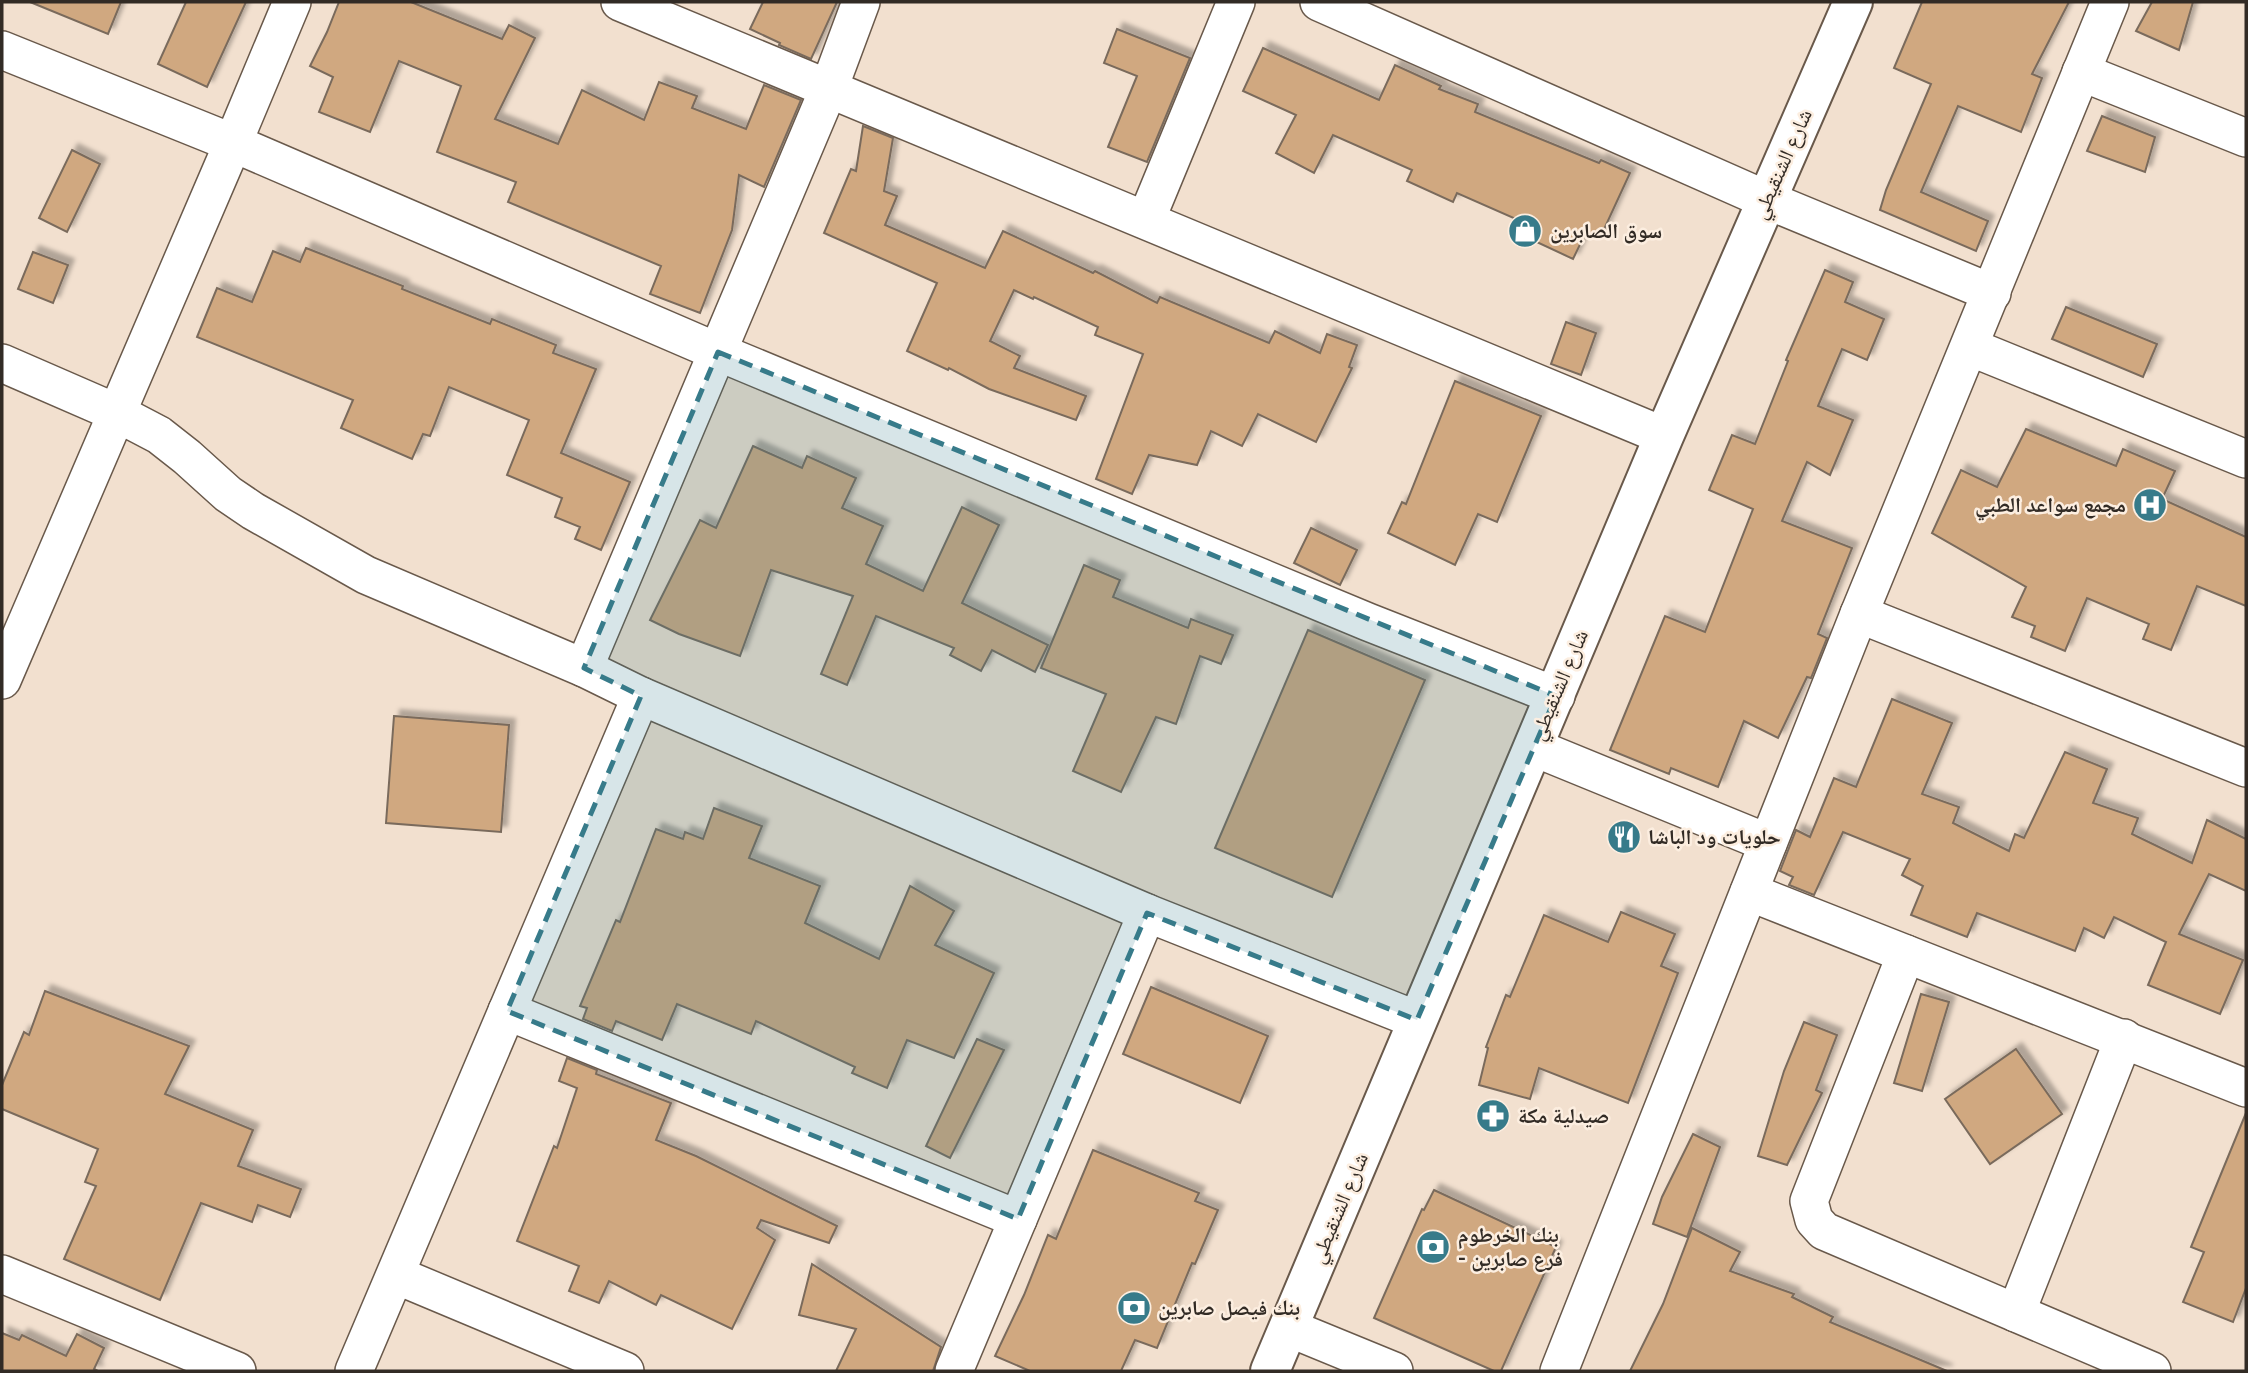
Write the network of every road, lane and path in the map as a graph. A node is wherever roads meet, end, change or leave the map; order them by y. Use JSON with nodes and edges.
{"nodes":[{"id":1,"x":292,"y":2,"type":"edge"},
{"id":2,"x":620,"y":2,"type":"edge"},
{"id":3,"x":862,"y":2,"type":"edge"},
{"id":4,"x":1236,"y":2,"type":"edge"},
{"id":5,"x":1319,"y":2,"type":"edge"},
{"id":6,"x":1853,"y":2,"type":"edge"},
{"id":7,"x":2110,"y":2,"type":"edge"},
{"id":8,"x":2,"y":50,"type":"edge"},
{"id":9,"x":2081,"y":72,"type":"junction"},
{"id":10,"x":829,"y":88,"type":"junction"},
{"id":11,"x":2246,"y":138,"type":"edge"},
{"id":12,"x":233,"y":143,"type":"junction"},
{"id":13,"x":1767,"y":200,"type":"junction"},
{"id":14,"x":1146,"y":220,"type":"junction"},
{"id":15,"x":1992,"y":293,"type":"junction"},
{"id":16,"x":1970,"y":347,"type":"junction"},
{"id":17,"x":718,"y":352,"type":"junction"},
{"id":18,"x":2,"y":363,"type":"edge"},
{"id":19,"x":117,"y":412,"type":"junction"},
{"id":20,"x":1664,"y":436,"type":"junction"},
{"id":21,"x":2246,"y":459,"type":"edge"},
{"id":22,"x":1859,"y":614,"type":"junction"},
{"id":23,"x":584,"y":668,"type":"junction"},
{"id":24,"x":4,"y":671,"type":"edge"},
{"id":25,"x":641,"y":696,"type":"junction"},
{"id":26,"x":1556,"y":696,"type":"junction"},
{"id":27,"x":1533,"y":747,"type":"junction"},
{"id":28,"x":2246,"y":768,"type":"edge"},
{"id":29,"x":1769,"y":843,"type":"junction"},
{"id":30,"x":1749,"y":892,"type":"junction"},
{"id":31,"x":1147,"y":913,"type":"junction"},
{"id":32,"x":1906,"y":954,"type":"junction"},
{"id":33,"x":507,"y":1011,"type":"junction"},
{"id":34,"x":1418,"y":1020,"type":"junction"},
{"id":35,"x":2124,"y":1038,"type":"junction"},
{"id":36,"x":2246,"y":1088,"type":"edge"},
{"id":37,"x":1018,"y":1219,"type":"junction"},
{"id":38,"x":2,"y":1274,"type":"edge"},
{"id":39,"x":396,"y":1275,"type":"junction"},
{"id":40,"x":2016,"y":1313,"type":"junction"},
{"id":41,"x":1289,"y":1328,"type":"junction"},
{"id":42,"x":237,"y":1371,"type":"edge"},
{"id":43,"x":354,"y":1371,"type":"edge"},
{"id":44,"x":625,"y":1371,"type":"edge"},
{"id":45,"x":954,"y":1371,"type":"edge"},
{"id":46,"x":1270,"y":1371,"type":"edge"},
{"id":47,"x":1394,"y":1371,"type":"edge"},
{"id":48,"x":1559,"y":1371,"type":"edge"},
{"id":49,"x":2152,"y":1371,"type":"edge"}],
"edges":[{"from":1,"to":12,"type":"street"},
{"from":2,"to":10,"type":"street"},
{"from":3,"to":10,"type":"street"},
{"from":4,"to":14,"type":"street"},
{"from":5,"to":13,"type":"street"},
{"from":6,"to":13,"type":"street","name":"شارع الشنقيطي"},
{"from":7,"to":9,"type":"street"},
{"from":8,"to":12,"type":"street"},
{"from":9,"to":11,"type":"street"},
{"from":9,"to":15,"type":"street"},
{"from":10,"to":14,"type":"street"},
{"from":10,"to":17,"type":"street"},
{"from":12,"to":17,"type":"street"},
{"from":12,"to":19,"type":"street"},
{"from":13,"to":15,"type":"street"},
{"from":13,"to":20,"type":"street","name":"شارع الشنقيطي"},
{"from":14,"to":20,"type":"street"},
{"from":15,"to":16,"type":"street"},
{"from":16,"to":21,"type":"street"},
{"from":16,"to":22,"type":"street"},
{"from":17,"to":23,"type":"street"},
{"from":17,"to":26,"type":"street"},
{"from":18,"to":19,"type":"street"},
{"from":19,"to":23,"type":"street"},
{"from":19,"to":24,"type":"street"},
{"from":20,"to":26,"type":"street","name":"شارع الشنقيطي"},
{"from":22,"to":28,"type":"street"},
{"from":22,"to":29,"type":"street"},
{"from":23,"to":25,"type":"street"},
{"from":25,"to":31,"type":"street"},
{"from":25,"to":33,"type":"street"},
{"from":26,"to":27,"type":"street","name":"شارع الشنقيطي"},
{"from":27,"to":29,"type":"street"},
{"from":27,"to":34,"type":"street","name":"شارع الشنقيطي"},
{"from":29,"to":30,"type":"street"},
{"from":30,"to":32,"type":"street"},
{"from":30,"to":48,"type":"street"},
{"from":31,"to":34,"type":"street"},
{"from":31,"to":37,"type":"street"},
{"from":32,"to":35,"type":"street"},
{"from":32,"to":40,"type":"street"},
{"from":33,"to":37,"type":"street"},
{"from":33,"to":39,"type":"street"},
{"from":34,"to":41,"type":"street","name":"شارع الشنقيطي"},
{"from":35,"to":36,"type":"street"},
{"from":35,"to":40,"type":"street"},
{"from":37,"to":45,"type":"street"},
{"from":38,"to":42,"type":"street"},
{"from":39,"to":43,"type":"street"},
{"from":39,"to":44,"type":"street"},
{"from":40,"to":49,"type":"street"},
{"from":41,"to":46,"type":"street","name":"شارع الشنقيطي"},
{"from":41,"to":47,"type":"street"}]}
